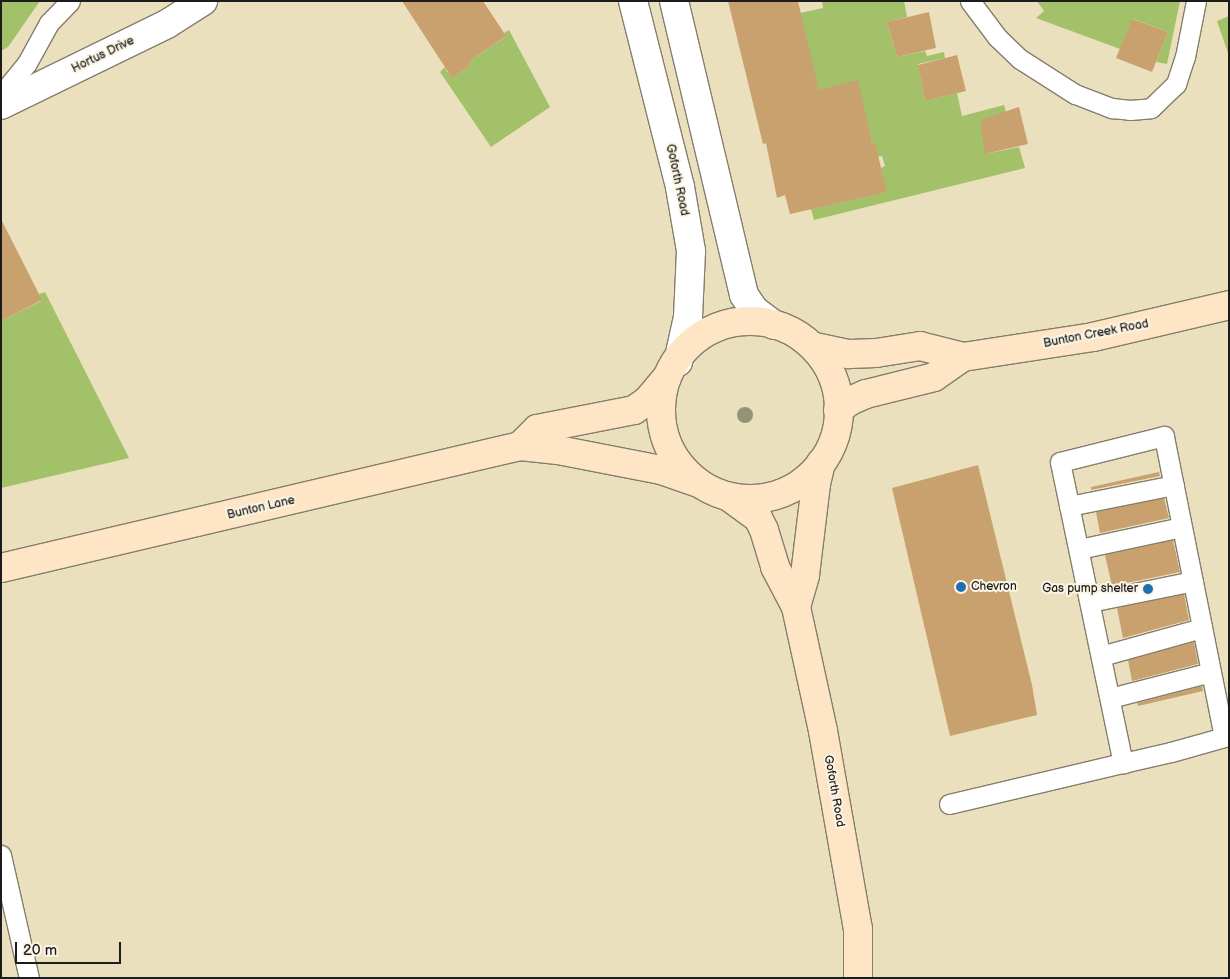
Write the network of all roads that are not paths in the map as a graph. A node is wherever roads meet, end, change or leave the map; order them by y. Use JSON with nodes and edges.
{"nodes":[{"id":1,"x":70,"y":1,"type":"edge"},
{"id":2,"x":203,"y":1,"type":"edge"},
{"id":3,"x":633,"y":1,"type":"edge"},
{"id":4,"x":674,"y":1,"type":"edge"},
{"id":5,"x":970,"y":1,"type":"edge"},
{"id":6,"x":1196,"y":1,"type":"edge"},
{"id":7,"x":1,"y":95,"type":"edge"},
{"id":8,"x":1,"y":104,"type":"edge"},
{"id":9,"x":1229,"y":305,"type":"edge"},
{"id":10,"x":774,"y":325,"type":"junction"},
{"id":11,"x":815,"y":347,"type":"junction"},
{"id":12,"x":963,"y":357,"type":"junction"},
{"id":13,"x":672,"y":370,"type":"junction"},
{"id":14,"x":838,"y":410,"type":"junction"},
{"id":15,"x":520,"y":446,"type":"junction"},
{"id":16,"x":821,"y":463,"type":"junction"},
{"id":17,"x":698,"y":483,"type":"junction"},
{"id":18,"x":1174,"y":485,"type":"junction"},
{"id":19,"x":729,"y":497,"type":"junction"},
{"id":20,"x":1069,"y":506,"type":"junction"},
{"id":21,"x":1182,"y":527,"type":"junction"},
{"id":22,"x":1079,"y":549,"type":"junction"},
{"id":23,"x":1,"y":568,"type":"edge"},
{"id":24,"x":1193,"y":581,"type":"junction"},
{"id":25,"x":1090,"y":602,"type":"junction"},
{"id":26,"x":796,"y":607,"type":"junction"},
{"id":27,"x":1202,"y":628,"type":"junction"},
{"id":28,"x":1101,"y":656,"type":"junction"},
{"id":29,"x":1211,"y":672,"type":"junction"},
{"id":30,"x":1110,"y":698,"type":"junction"},
{"id":31,"x":1124,"y":763,"type":"junction"},
{"id":32,"x":949,"y":804,"type":"dead end"},
{"id":33,"x":1,"y":855,"type":"edge"},
{"id":34,"x":29,"y":978,"type":"edge"},
{"id":35,"x":858,"y":978,"type":"edge"}],
"edges":[{"from":1,"to":7,"type":"lane"},
{"from":2,"to":8,"type":"street","name":"Hortus Drive"},
{"from":3,"to":13,"type":"street","name":"Goforth Road"},
{"from":4,"to":10,"type":"street"},
{"from":5,"to":6,"type":"lane"},
{"from":9,"to":12,"type":"street","name":"Bunton Creek Road"},
{"from":10,"to":11,"type":"street"},
{"from":10,"to":13,"type":"street"},
{"from":11,"to":12,"type":"street","name":"Bunton Creek Road"},
{"from":11,"to":14,"type":"street"},
{"from":12,"to":14,"type":"street","name":"Bunton Creek Road"},
{"from":13,"to":15,"type":"street"},
{"from":13,"to":17,"type":"street"},
{"from":14,"to":16,"type":"street"},
{"from":15,"to":17,"type":"street","name":"Bunton Lane"},
{"from":15,"to":23,"type":"street","name":"Bunton Lane"},
{"from":16,"to":19,"type":"street"},
{"from":16,"to":26,"type":"street","name":"Goforth Road"},
{"from":17,"to":19,"type":"street"},
{"from":18,"to":20,"type":"lane"},
{"from":18,"to":20,"type":"lane"},
{"from":18,"to":21,"type":"lane"},
{"from":19,"to":26,"type":"street","name":"Goforth Road"},
{"from":20,"to":22,"type":"lane"},
{"from":21,"to":22,"type":"lane"},
{"from":21,"to":24,"type":"lane"},
{"from":22,"to":25,"type":"lane"},
{"from":24,"to":25,"type":"lane"},
{"from":24,"to":27,"type":"lane"},
{"from":25,"to":28,"type":"lane"},
{"from":26,"to":35,"type":"street","name":"Goforth Road"},
{"from":27,"to":28,"type":"lane"},
{"from":27,"to":29,"type":"lane"},
{"from":28,"to":30,"type":"lane"},
{"from":29,"to":30,"type":"lane"},
{"from":29,"to":31,"type":"lane"},
{"from":30,"to":31,"type":"lane"},
{"from":31,"to":32,"type":"lane"},
{"from":33,"to":34,"type":"lane"}]}
